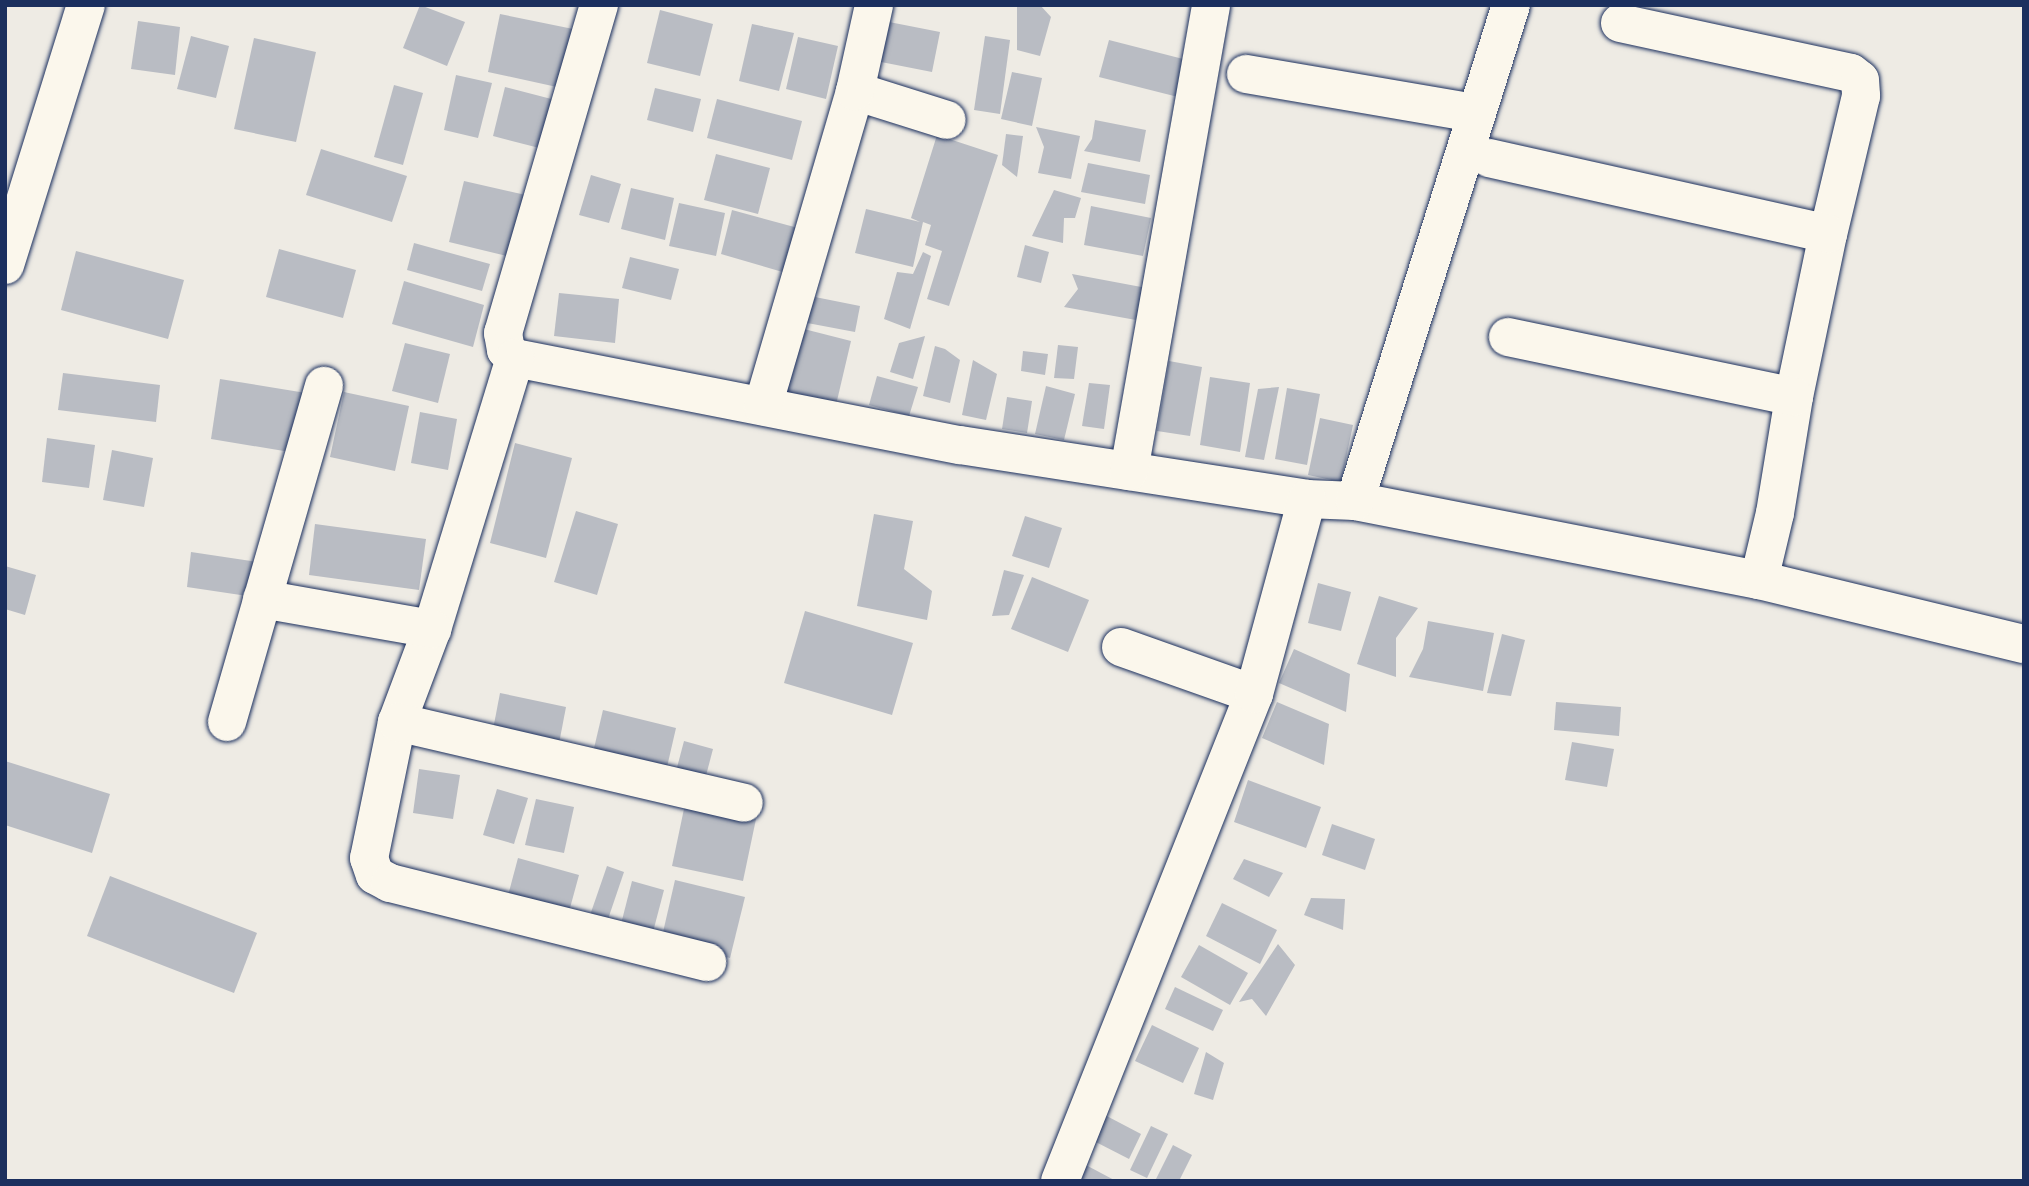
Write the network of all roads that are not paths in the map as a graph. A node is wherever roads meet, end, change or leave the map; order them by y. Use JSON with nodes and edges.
{"nodes":[{"id":1,"x":86,"y":5,"type":"edge"},
{"id":2,"x":599,"y":5,"type":"edge"},
{"id":3,"x":874,"y":5,"type":"edge"},
{"id":4,"x":1211,"y":5,"type":"edge"},
{"id":5,"x":1511,"y":5,"type":"edge"},
{"id":6,"x":1620,"y":23,"type":"dead end"},
{"id":7,"x":1246,"y":74,"type":"dead end"},
{"id":8,"x":855,"y":91,"type":"junction"},
{"id":9,"x":1475,"y":113,"type":"junction"},
{"id":10,"x":947,"y":120,"type":"dead end"},
{"id":11,"x":1489,"y":158,"type":"dead end"},
{"id":12,"x":1828,"y":234,"type":"junction"},
{"id":13,"x":5,"y":265,"type":"edge"},
{"id":14,"x":1508,"y":337,"type":"dead end"},
{"id":15,"x":515,"y":358,"type":"junction"},
{"id":16,"x":324,"y":386,"type":"dead end"},
{"id":17,"x":1794,"y":397,"type":"junction"},
{"id":18,"x":763,"y":406,"type":"junction"},
{"id":19,"x":1129,"y":471,"type":"junction"},
{"id":20,"x":1307,"y":499,"type":"junction"},
{"id":21,"x":1355,"y":501,"type":"junction"},
{"id":22,"x":1759,"y":580,"type":"junction"},
{"id":23,"x":262,"y":599,"type":"junction"},
{"id":24,"x":432,"y":629,"type":"junction"},
{"id":25,"x":2024,"y":644,"type":"edge"},
{"id":26,"x":1121,"y":647,"type":"dead end"},
{"id":27,"x":1254,"y":694,"type":"junction"},
{"id":28,"x":226,"y":722,"type":"dead end"},
{"id":29,"x":397,"y":722,"type":"junction"},
{"id":30,"x":744,"y":803,"type":"dead end"},
{"id":31,"x":708,"y":962,"type":"dead end"},
{"id":32,"x":1060,"y":1181,"type":"edge"}],
"edges":[{"from":1,"to":13,"type":"street"},
{"from":2,"to":15,"type":"street"},
{"from":3,"to":8,"type":"street"},
{"from":4,"to":19,"type":"street"},
{"from":5,"to":9,"type":"street"},
{"from":6,"to":12,"type":"street"},
{"from":7,"to":9,"type":"street"},
{"from":8,"to":10,"type":"street"},
{"from":8,"to":18,"type":"street"},
{"from":9,"to":21,"type":"street"},
{"from":11,"to":12,"type":"street"},
{"from":12,"to":17,"type":"street"},
{"from":14,"to":17,"type":"street"},
{"from":15,"to":18,"type":"street"},
{"from":15,"to":24,"type":"street"},
{"from":16,"to":23,"type":"street"},
{"from":17,"to":22,"type":"street"},
{"from":18,"to":19,"type":"street"},
{"from":19,"to":20,"type":"street"},
{"from":20,"to":21,"type":"street"},
{"from":20,"to":27,"type":"street"},
{"from":21,"to":22,"type":"street"},
{"from":22,"to":25,"type":"street"},
{"from":23,"to":24,"type":"street"},
{"from":23,"to":28,"type":"street"},
{"from":24,"to":29,"type":"street"},
{"from":26,"to":27,"type":"street"},
{"from":27,"to":32,"type":"street"},
{"from":29,"to":30,"type":"street"},
{"from":29,"to":31,"type":"street"}]}
